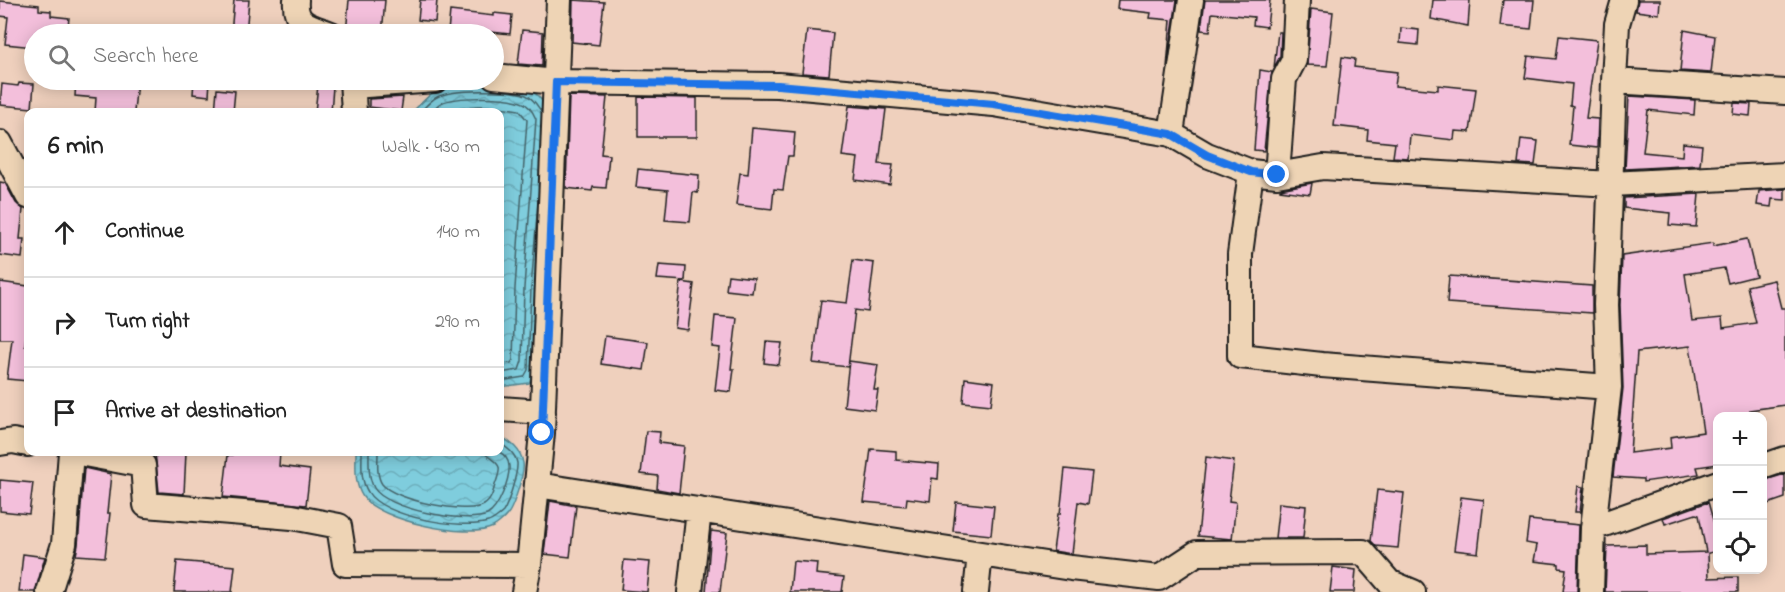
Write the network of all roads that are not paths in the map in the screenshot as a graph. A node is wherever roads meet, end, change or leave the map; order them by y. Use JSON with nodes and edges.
{"nodes":[{"id":1,"x":296,"y":0,"type":"edge"},
{"id":2,"x":559,"y":0,"type":"edge"},
{"id":3,"x":1191,"y":0,"type":"edge"},
{"id":4,"x":1297,"y":0,"type":"edge"},
{"id":5,"x":1624,"y":0,"type":"edge"},
{"id":6,"x":303,"y":24,"type":"edge"},
{"id":7,"x":504,"y":77,"type":"edge"},
{"id":8,"x":1614,"y":81,"type":"junction"},
{"id":9,"x":556,"y":82,"type":"junction"},
{"id":10,"x":353,"y":90,"type":"edge"},
{"id":11,"x":1785,"y":92,"type":"edge"},
{"id":12,"x":354,"y":108,"type":"edge"},
{"id":13,"x":1171,"y":134,"type":"junction"},
{"id":14,"x":0,"y":143,"type":"edge"},
{"id":15,"x":1251,"y":172,"type":"junction"},
{"id":16,"x":1277,"y":175,"type":"junction"},
{"id":17,"x":1785,"y":175,"type":"edge"},
{"id":18,"x":1611,"y":184,"type":"junction"},
{"id":19,"x":24,"y":188,"type":"edge"},
{"id":20,"x":1609,"y":387,"type":"junction"},
{"id":21,"x":504,"y":409,"type":"edge"},
{"id":22,"x":543,"y":412,"type":"junction"},
{"id":23,"x":0,"y":443,"type":"edge"},
{"id":24,"x":24,"y":443,"type":"edge"},
{"id":25,"x":73,"y":456,"type":"edge"},
{"id":26,"x":95,"y":456,"type":"edge"},
{"id":27,"x":1785,"y":459,"type":"edge"},
{"id":28,"x":1765,"y":466,"type":"edge"},
{"id":29,"x":537,"y":485,"type":"junction"},
{"id":30,"x":1713,"y":485,"type":"edge"},
{"id":31,"x":699,"y":510,"type":"junction"},
{"id":32,"x":1593,"y":528,"type":"junction"},
{"id":33,"x":980,"y":554,"type":"junction"},
{"id":34,"x":529,"y":565,"type":"junction"},
{"id":35,"x":49,"y":592,"type":"edge"},
{"id":36,"x":524,"y":592,"type":"edge"},
{"id":37,"x":690,"y":592,"type":"edge"},
{"id":38,"x":976,"y":592,"type":"edge"},
{"id":39,"x":1413,"y":592,"type":"edge"},
{"id":40,"x":1591,"y":592,"type":"edge"}],
"edges":[{"from":1,"to":6,"type":"street"},
{"from":2,"to":9,"type":"street"},
{"from":3,"to":13,"type":"street"},
{"from":4,"to":16,"type":"street"},
{"from":5,"to":8,"type":"street"},
{"from":7,"to":9,"type":"street"},
{"from":8,"to":11,"type":"street"},
{"from":8,"to":18,"type":"street"},
{"from":9,"to":13,"type":"street"},
{"from":9,"to":22,"type":"street"},
{"from":10,"to":12,"type":"street"},
{"from":13,"to":15,"type":"street"},
{"from":14,"to":19,"type":"street"},
{"from":15,"to":16,"type":"street"},
{"from":15,"to":20,"type":"street"},
{"from":16,"to":18,"type":"street"},
{"from":17,"to":18,"type":"street"},
{"from":18,"to":20,"type":"street"},
{"from":20,"to":32,"type":"street"},
{"from":21,"to":22,"type":"street"},
{"from":22,"to":29,"type":"street"},
{"from":23,"to":24,"type":"street"},
{"from":25,"to":35,"type":"street"},
{"from":26,"to":34,"type":"street"},
{"from":27,"to":28,"type":"street"},
{"from":29,"to":31,"type":"street"},
{"from":29,"to":34,"type":"street"},
{"from":30,"to":32,"type":"street"},
{"from":31,"to":33,"type":"street"},
{"from":31,"to":37,"type":"street"},
{"from":32,"to":40,"type":"street"},
{"from":33,"to":38,"type":"street"},
{"from":33,"to":39,"type":"street"},
{"from":34,"to":36,"type":"street"}]}
